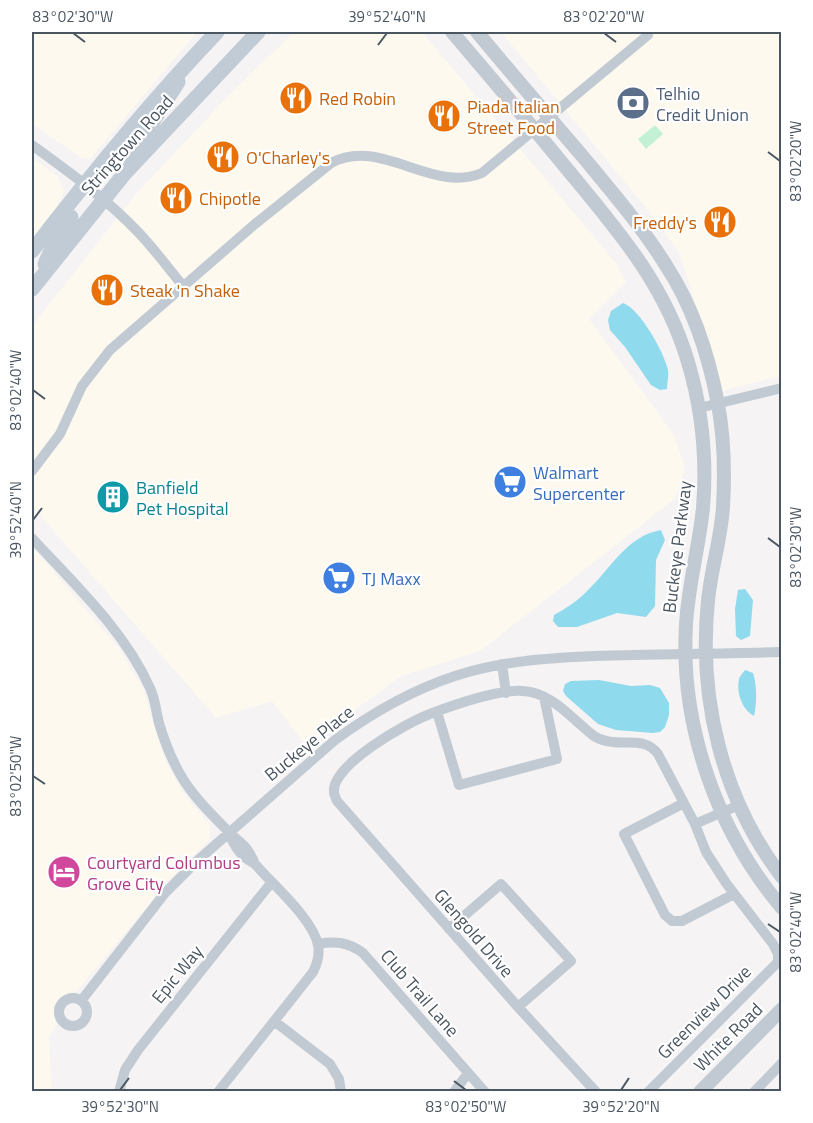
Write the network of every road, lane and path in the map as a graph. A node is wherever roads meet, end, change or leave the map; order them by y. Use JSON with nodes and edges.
{"nodes":[{"id":1,"x":217,"y":32,"type":"edge"},
{"id":2,"x":258,"y":32,"type":"edge"},
{"id":3,"x":452,"y":32,"type":"edge"},
{"id":4,"x":477,"y":32,"type":"edge"},
{"id":5,"x":648,"y":35,"type":"dead end"},
{"id":6,"x":184,"y":66,"type":"junction"},
{"id":7,"x":549,"y":116,"type":"junction"},
{"id":8,"x":534,"y":129,"type":"junction"},
{"id":9,"x":32,"y":145,"type":"edge"},
{"id":10,"x":84,"y":183,"type":"junction"},
{"id":11,"x":104,"y":200,"type":"junction"},
{"id":12,"x":32,"y":251,"type":"edge"},
{"id":13,"x":42,"y":275,"type":"junction"},
{"id":14,"x":183,"y":287,"type":"junction"},
{"id":15,"x":32,"y":289,"type":"edge"},
{"id":16,"x":782,"y":388,"type":"edge"},
{"id":17,"x":718,"y":404,"type":"junction"},
{"id":18,"x":699,"y":408,"type":"junction"},
{"id":19,"x":32,"y":471,"type":"edge"},
{"id":20,"x":32,"y":538,"type":"edge"},
{"id":21,"x":782,"y":652,"type":"edge"},
{"id":22,"x":685,"y":654,"type":"junction"},
{"id":23,"x":705,"y":655,"type":"junction"},
{"id":24,"x":502,"y":664,"type":"junction"},
{"id":25,"x":506,"y":693,"type":"junction"},
{"id":26,"x":544,"y":697,"type":"junction"},
{"id":27,"x":437,"y":711,"type":"junction"},
{"id":28,"x":684,"y":803,"type":"junction"},
{"id":29,"x":739,"y":805,"type":"junction"},
{"id":30,"x":721,"y":812,"type":"junction"},
{"id":31,"x":695,"y":824,"type":"junction"},
{"id":32,"x":229,"y":832,"type":"junction"},
{"id":33,"x":782,"y":877,"type":"edge"},
{"id":34,"x":271,"y":883,"type":"junction"},
{"id":35,"x":734,"y":894,"type":"junction"},
{"id":36,"x":782,"y":908,"type":"edge"},
{"id":37,"x":449,"y":929,"type":"junction"},
{"id":38,"x":318,"y":944,"type":"junction"},
{"id":39,"x":81,"y":1001,"type":"dead end"},
{"id":40,"x":518,"y":1007,"type":"junction"},
{"id":41,"x":782,"y":1009,"type":"edge"},
{"id":42,"x":274,"y":1022,"type":"junction"},
{"id":43,"x":782,"y":1063,"type":"edge"},
{"id":44,"x":468,"y":1073,"type":"junction"},
{"id":45,"x":119,"y":1092,"type":"edge"},
{"id":46,"x":218,"y":1092,"type":"edge"},
{"id":47,"x":340,"y":1092,"type":"edge"},
{"id":48,"x":454,"y":1092,"type":"edge"},
{"id":49,"x":485,"y":1092,"type":"edge"},
{"id":50,"x":596,"y":1092,"type":"edge"},
{"id":51,"x":648,"y":1092,"type":"edge"},
{"id":52,"x":699,"y":1092,"type":"edge"},
{"id":53,"x":754,"y":1092,"type":"edge"}],
"edges":[{"from":1,"to":6,"type":"main road","name":"Stringtown Road"},
{"from":2,"to":11,"type":"main road","name":"Stringtown Road"},
{"from":3,"to":8,"type":"street","name":"Buckeye Parkway"},
{"from":4,"to":7,"type":"street","name":"Buckeye Parkway"},
{"from":5,"to":7,"type":"street"},
{"from":6,"to":10,"type":"main road","name":"Stringtown Road"},
{"from":6,"to":11,"type":"main road"},
{"from":7,"to":8,"type":"street"},
{"from":7,"to":17,"type":"street","name":"Buckeye Parkway"},
{"from":8,"to":14,"type":"street"},
{"from":8,"to":18,"type":"street","name":"Buckeye Parkway"},
{"from":9,"to":10,"type":"street"},
{"from":10,"to":11,"type":"street"},
{"from":10,"to":12,"type":"main road","name":"Stringtown Road"},
{"from":10,"to":13,"type":"main road"},
{"from":11,"to":13,"type":"main road","name":"Stringtown Road"},
{"from":11,"to":14,"type":"street"},
{"from":13,"to":15,"type":"main road","name":"Stringtown Road"},
{"from":14,"to":19,"type":"street"},
{"from":16,"to":17,"type":"street"},
{"from":17,"to":18,"type":"street"},
{"from":17,"to":23,"type":"street","name":"Buckeye Parkway"},
{"from":18,"to":22,"type":"street","name":"Buckeye Parkway"},
{"from":20,"to":32,"type":"street"},
{"from":21,"to":23,"type":"street","name":"Buckeye Place"},
{"from":22,"to":23,"type":"street","name":"Buckeye Place"},
{"from":22,"to":24,"type":"street","name":"Buckeye Place"},
{"from":22,"to":30,"type":"street","name":"Buckeye Parkway"},
{"from":23,"to":29,"type":"street","name":"Buckeye Parkway"},
{"from":24,"to":25,"type":"street"},
{"from":24,"to":32,"type":"street","name":"Buckeye Place"},
{"from":25,"to":26,"type":"street"},
{"from":25,"to":27,"type":"street"},
{"from":26,"to":27,"type":"street"},
{"from":26,"to":28,"type":"street"},
{"from":27,"to":37,"type":"street","name":"Glengold Drive"},
{"from":28,"to":31,"type":"street"},
{"from":28,"to":35,"type":"street"},
{"from":29,"to":30,"type":"street"},
{"from":29,"to":33,"type":"street","name":"Buckeye Parkway"},
{"from":30,"to":31,"type":"street"},
{"from":30,"to":36,"type":"street","name":"Buckeye Parkway"},
{"from":31,"to":35,"type":"street"},
{"from":32,"to":34,"type":"street"},
{"from":32,"to":39,"type":"street","name":"Buckeye Place"},
{"from":34,"to":38,"type":"street"},
{"from":34,"to":45,"type":"street","name":"Epic Way"},
{"from":35,"to":51,"type":"street","name":"Greenview Drive"},
{"from":37,"to":40,"type":"street","name":"Glengold Drive"},
{"from":37,"to":40,"type":"street"},
{"from":38,"to":42,"type":"street"},
{"from":38,"to":44,"type":"street","name":"Club Trail Lane"},
{"from":40,"to":50,"type":"street","name":"Glengold Drive"},
{"from":41,"to":52,"type":"street","name":"White Road"},
{"from":42,"to":46,"type":"street"},
{"from":42,"to":47,"type":"street"},
{"from":43,"to":53,"type":"street"},
{"from":44,"to":48,"type":"street"},
{"from":44,"to":49,"type":"street","name":"Club Trail Lane"}]}
